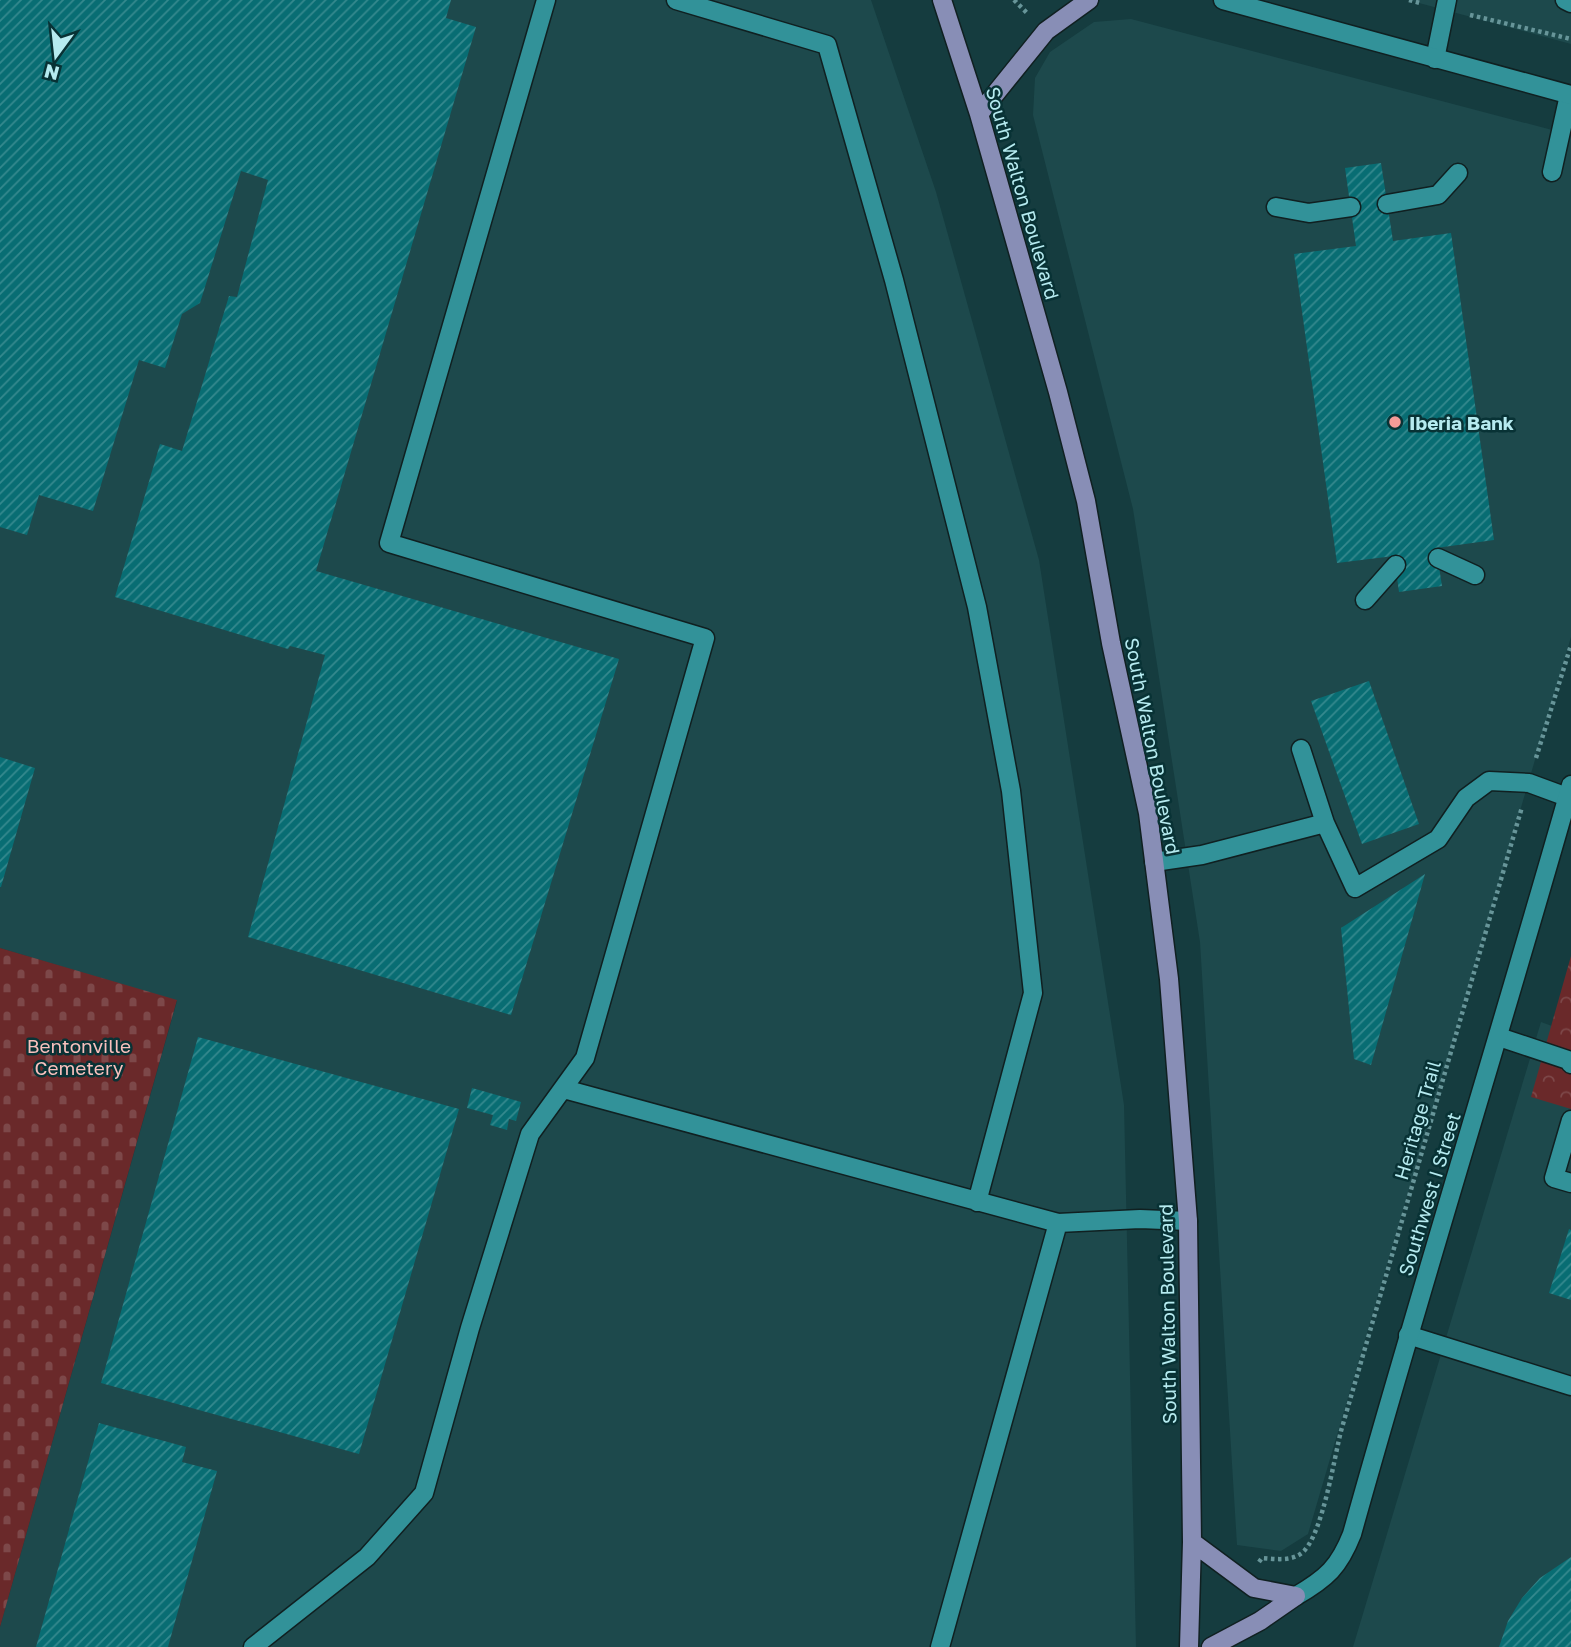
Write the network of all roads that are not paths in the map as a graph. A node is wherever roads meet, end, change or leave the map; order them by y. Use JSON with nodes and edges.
{"nodes":[{"id":1,"x":546,"y":0,"type":"edge"},
{"id":2,"x":676,"y":0,"type":"edge"},
{"id":3,"x":942,"y":0,"type":"edge"},
{"id":4,"x":1089,"y":0,"type":"edge"},
{"id":5,"x":1223,"y":0,"type":"edge"},
{"id":6,"x":1565,"y":0,"type":"edge"},
{"id":7,"x":1571,"y":3,"type":"edge"},
{"id":8,"x":1270,"y":6,"type":"edge"},
{"id":9,"x":1453,"y":6,"type":"edge"},
{"id":10,"x":1435,"y":59,"type":"junction"},
{"id":11,"x":1570,"y":95,"type":"edge"},
{"id":12,"x":979,"y":114,"type":"junction"},
{"id":13,"x":1552,"y":172,"type":"dead end"},
{"id":14,"x":1458,"y":173,"type":"dead end"},
{"id":15,"x":1387,"y":204,"type":"dead end"},
{"id":16,"x":1276,"y":206,"type":"dead end"},
{"id":17,"x":1351,"y":207,"type":"dead end"},
{"id":18,"x":1438,"y":558,"type":"dead end"},
{"id":19,"x":1396,"y":565,"type":"dead end"},
{"id":20,"x":1475,"y":575,"type":"dead end"},
{"id":21,"x":1365,"y":600,"type":"dead end"},
{"id":22,"x":1301,"y":749,"type":"dead end"},
{"id":23,"x":1569,"y":791,"type":"edge"},
{"id":24,"x":1325,"y":824,"type":"junction"},
{"id":25,"x":1154,"y":862,"type":"junction"},
{"id":26,"x":1499,"y":1037,"type":"junction"},
{"id":27,"x":1571,"y":1064,"type":"edge"},
{"id":28,"x":564,"y":1089,"type":"junction"},
{"id":29,"x":1571,"y":1120,"type":"edge"},
{"id":30,"x":1571,"y":1183,"type":"edge"},
{"id":31,"x":978,"y":1202,"type":"junction"},
{"id":32,"x":1188,"y":1221,"type":"junction"},
{"id":33,"x":1058,"y":1223,"type":"junction"},
{"id":34,"x":1408,"y":1335,"type":"junction"},
{"id":35,"x":1571,"y":1387,"type":"edge"},
{"id":36,"x":1192,"y":1542,"type":"junction"},
{"id":37,"x":1296,"y":1596,"type":"junction"},
{"id":38,"x":253,"y":1647,"type":"edge"},
{"id":39,"x":940,"y":1647,"type":"edge"},
{"id":40,"x":1189,"y":1647,"type":"edge"},
{"id":41,"x":1211,"y":1647,"type":"edge"}],
"edges":[{"from":1,"to":28,"type":"main road"},
{"from":2,"to":31,"type":"main road"},
{"from":3,"to":12,"type":"main road","name":"South Walton Boulevard"},
{"from":4,"to":12,"type":"main road"},
{"from":5,"to":8,"type":"main road"},
{"from":6,"to":7,"type":"main road"},
{"from":8,"to":10,"type":"main road"},
{"from":9,"to":10,"type":"main road"},
{"from":10,"to":11,"type":"main road"},
{"from":11,"to":13,"type":"main road"},
{"from":12,"to":25,"type":"main road","name":"South Walton Boulevard"},
{"from":14,"to":15,"type":"main road"},
{"from":16,"to":17,"type":"main road"},
{"from":18,"to":20,"type":"main road"},
{"from":19,"to":21,"type":"main road"},
{"from":22,"to":24,"type":"main road"},
{"from":23,"to":24,"type":"main road"},
{"from":23,"to":26,"type":"main road","name":"Southwest I Street"},
{"from":24,"to":25,"type":"main road"},
{"from":25,"to":32,"type":"main road","name":"South Walton Boulevard"},
{"from":26,"to":27,"type":"main road"},
{"from":26,"to":34,"type":"main road","name":"Southwest I Street"},
{"from":28,"to":31,"type":"main road"},
{"from":28,"to":38,"type":"main road"},
{"from":29,"to":30,"type":"main road"},
{"from":31,"to":33,"type":"main road"},
{"from":32,"to":33,"type":"main road"},
{"from":32,"to":36,"type":"main road","name":"South Walton Boulevard"},
{"from":33,"to":39,"type":"main road"},
{"from":34,"to":35,"type":"main road"},
{"from":34,"to":37,"type":"main road","name":"Southwest I Street"},
{"from":36,"to":37,"type":"main road"},
{"from":36,"to":40,"type":"main road","name":"South Walton Boulevard"},
{"from":37,"to":41,"type":"main road"}]}
